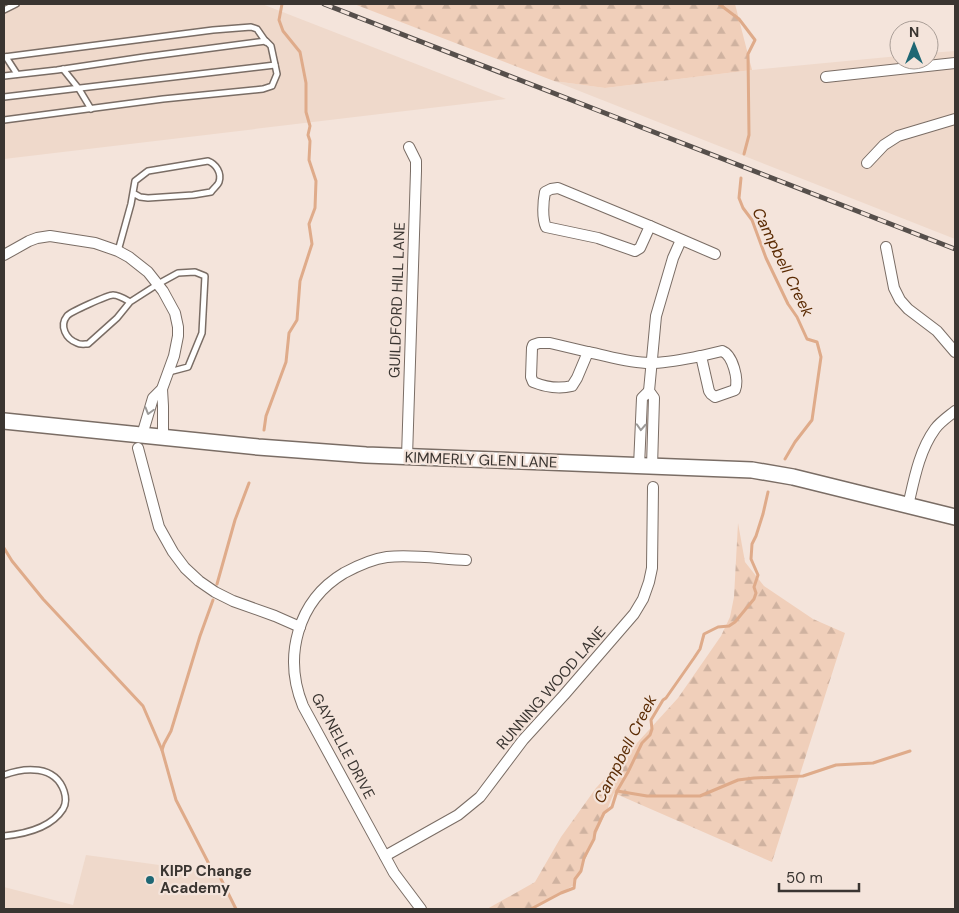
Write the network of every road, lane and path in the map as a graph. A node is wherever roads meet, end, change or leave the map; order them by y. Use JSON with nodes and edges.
{"nodes":[{"id":1,"x":16,"y":4,"type":"edge"},
{"id":2,"x":4,"y":10,"type":"edge"},
{"id":3,"x":266,"y":42,"type":"junction"},
{"id":4,"x":5,"y":57,"type":"edge"},
{"id":5,"x":955,"y":63,"type":"edge"},
{"id":6,"x":275,"y":65,"type":"junction"},
{"id":7,"x":63,"y":69,"type":"junction"},
{"id":8,"x":17,"y":74,"type":"junction"},
{"id":9,"x":4,"y":76,"type":"edge"},
{"id":10,"x":826,"y":77,"type":"dead end"},
{"id":11,"x":79,"y":89,"type":"junction"},
{"id":12,"x":4,"y":97,"type":"edge"},
{"id":13,"x":91,"y":109,"type":"junction"},
{"id":14,"x":955,"y":119,"type":"edge"},
{"id":15,"x":4,"y":120,"type":"edge"},
{"id":16,"x":410,"y":146,"type":"dead end"},
{"id":17,"x":867,"y":163,"type":"dead end"},
{"id":18,"x":133,"y":193,"type":"junction"},
{"id":19,"x":650,"y":226,"type":"junction"},
{"id":20,"x":680,"y":240,"type":"junction"},
{"id":21,"x":886,"y":247,"type":"dead end"},
{"id":22,"x":118,"y":251,"type":"junction"},
{"id":23,"x":715,"y":254,"type":"dead end"},
{"id":24,"x":4,"y":255,"type":"edge"},
{"id":25,"x":158,"y":284,"type":"junction"},
{"id":26,"x":130,"y":302,"type":"junction"},
{"id":27,"x":588,"y":352,"type":"junction"},
{"id":28,"x":955,"y":352,"type":"edge"},
{"id":29,"x":701,"y":356,"type":"junction"},
{"id":30,"x":651,"y":363,"type":"junction"},
{"id":31,"x":168,"y":372,"type":"junction"},
{"id":32,"x":162,"y":390,"type":"junction"},
{"id":33,"x":955,"y":411,"type":"edge"},
{"id":34,"x":4,"y":421,"type":"edge"},
{"id":35,"x":163,"y":437,"type":"junction"},
{"id":36,"x":140,"y":441,"type":"junction"},
{"id":37,"x":407,"y":457,"type":"junction"},
{"id":38,"x":645,"y":467,"type":"junction"},
{"id":39,"x":653,"y":487,"type":"dead end"},
{"id":40,"x":908,"y":506,"type":"junction"},
{"id":41,"x":955,"y":517,"type":"edge"},
{"id":42,"x":466,"y":560,"type":"dead end"},
{"id":43,"x":300,"y":627,"type":"junction"},
{"id":44,"x":4,"y":774,"type":"edge"},
{"id":45,"x":4,"y":836,"type":"edge"},
{"id":46,"x":384,"y":856,"type":"junction"},
{"id":47,"x":421,"y":909,"type":"edge"}],
"edges":[{"from":1,"to":2,"type":"lane"},
{"from":3,"to":4,"type":"lane"},
{"from":3,"to":6,"type":"lane"},
{"from":3,"to":7,"type":"lane"},
{"from":4,"to":8,"type":"lane"},
{"from":5,"to":10,"type":"street"},
{"from":6,"to":11,"type":"lane"},
{"from":6,"to":13,"type":"lane"},
{"from":7,"to":8,"type":"lane"},
{"from":7,"to":11,"type":"lane"},
{"from":8,"to":9,"type":"lane"},
{"from":11,"to":12,"type":"lane"},
{"from":11,"to":13,"type":"lane"},
{"from":13,"to":15,"type":"lane"},
{"from":14,"to":17,"type":"street"},
{"from":16,"to":37,"type":"street","name":"GUILDFORD HILL LANE"},
{"from":18,"to":18,"type":"lane"},
{"from":18,"to":22,"type":"lane"},
{"from":19,"to":19,"type":"street"},
{"from":19,"to":20,"type":"street"},
{"from":20,"to":23,"type":"street"},
{"from":20,"to":30,"type":"street"},
{"from":21,"to":28,"type":"street"},
{"from":22,"to":24,"type":"street"},
{"from":22,"to":25,"type":"street"},
{"from":25,"to":26,"type":"lane"},
{"from":25,"to":31,"type":"street"},
{"from":25,"to":31,"type":"lane"},
{"from":26,"to":26,"type":"lane"},
{"from":27,"to":27,"type":"street"},
{"from":27,"to":30,"type":"street"},
{"from":29,"to":29,"type":"street"},
{"from":29,"to":30,"type":"street"},
{"from":30,"to":38,"type":"street"},
{"from":31,"to":32,"type":"street"},
{"from":32,"to":35,"type":"street"},
{"from":32,"to":36,"type":"street","one_way":true},
{"from":33,"to":40,"type":"street"},
{"from":34,"to":36,"type":"street","name":"KIMMERLY GLEN LANE"},
{"from":35,"to":36,"type":"street","name":"KIMMERLY GLEN LANE"},
{"from":35,"to":37,"type":"street","name":"KIMMERLY GLEN LANE"},
{"from":36,"to":43,"type":"street"},
{"from":37,"to":38,"type":"street","name":"KIMMERLY GLEN LANE"},
{"from":38,"to":40,"type":"street","name":"KIMMERLY GLEN LANE"},
{"from":39,"to":46,"type":"street","name":"RUNNING WOOD LANE"},
{"from":40,"to":41,"type":"street","name":"KIMMERLY GLEN LANE"},
{"from":42,"to":43,"type":"street","name":"GAYNELLE DRIVE"},
{"from":43,"to":46,"type":"street","name":"GAYNELLE DRIVE"},
{"from":44,"to":45,"type":"lane"},
{"from":46,"to":47,"type":"street","name":"GAYNELLE DRIVE"}]}
